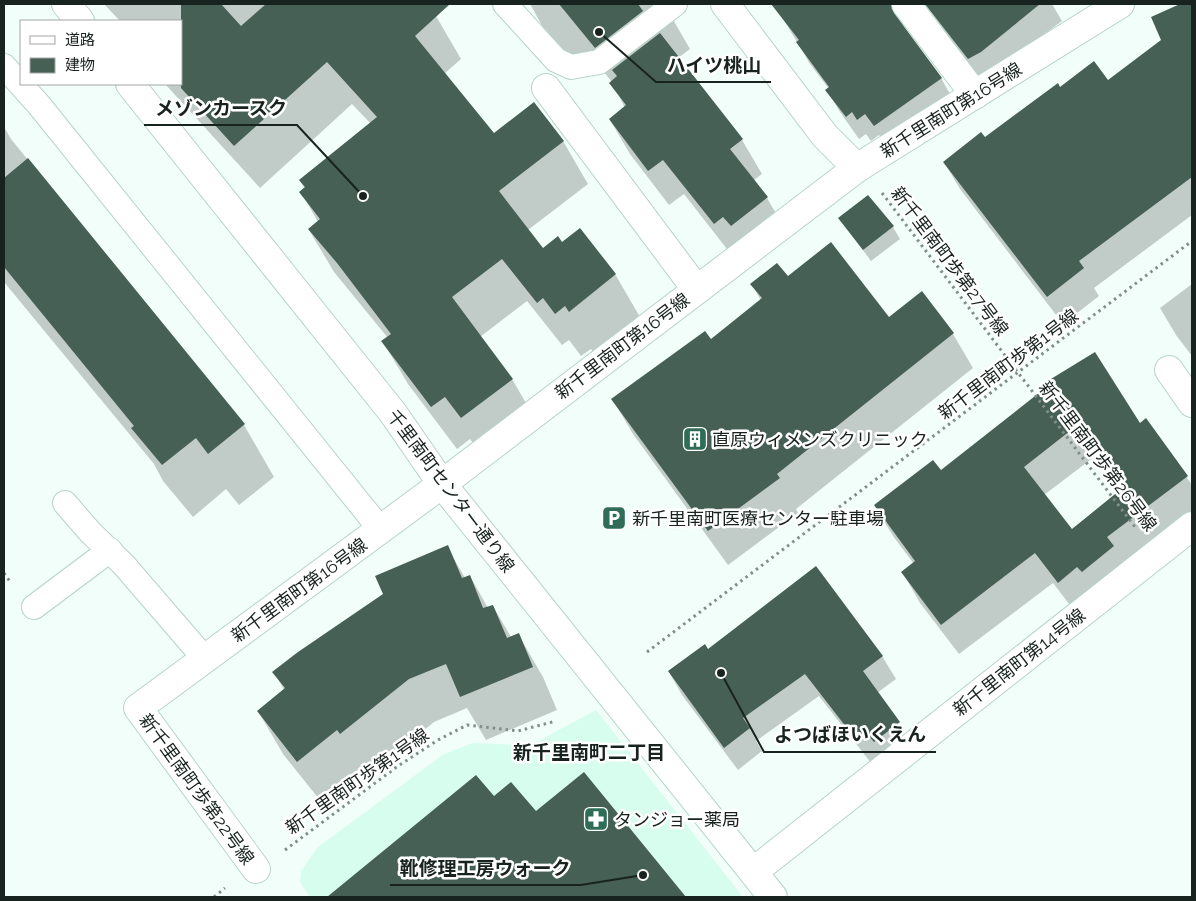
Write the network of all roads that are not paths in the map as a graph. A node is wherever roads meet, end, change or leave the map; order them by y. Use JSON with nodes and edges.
{"nodes":[{"id":1,"x":66,"y":4,"type":"edge"},
{"id":2,"x":505,"y":4,"type":"edge"},
{"id":3,"x":675,"y":4,"type":"edge"},
{"id":4,"x":725,"y":4,"type":"edge"},
{"id":5,"x":906,"y":4,"type":"edge"},
{"id":6,"x":1120,"y":4,"type":"edge"},
{"id":7,"x":79,"y":20,"type":"edge"},
{"id":8,"x":4,"y":66,"type":"edge"},
{"id":9,"x":20,"y":84,"type":"edge"},
{"id":10,"x":21,"y":85,"type":"edge"},
{"id":11,"x":131,"y":85,"type":"edge"},
{"id":12,"x":546,"y":88,"type":"dead end"},
{"id":13,"x":975,"y":95,"type":"junction"},
{"id":14,"x":857,"y":168,"type":"junction"},
{"id":15,"x":696,"y":290,"type":"junction"},
{"id":16,"x":1169,"y":370,"type":"dead end"},
{"id":17,"x":1192,"y":403,"type":"edge"},
{"id":18,"x":442,"y":484,"type":"junction"},
{"id":19,"x":65,"y":503,"type":"dead end"},
{"id":20,"x":1192,"y":526,"type":"edge"},
{"id":21,"x":381,"y":530,"type":"junction"},
{"id":22,"x":110,"y":550,"type":"junction"},
{"id":23,"x":34,"y":607,"type":"dead end"},
{"id":24,"x":205,"y":659,"type":"junction"},
{"id":25,"x":138,"y":708,"type":"joint"},
{"id":26,"x":256,"y":869,"type":"road end"},
{"id":27,"x":753,"y":872,"type":"junction"},
{"id":28,"x":773,"y":897,"type":"edge"}],
"edges":[{"from":1,"to":7,"type":"street"},
{"from":2,"to":3,"type":"lane"},
{"from":4,"to":14,"type":"street"},
{"from":5,"to":13,"type":"street"},
{"from":6,"to":13,"type":"street","name":"新千里南町第16号線"},
{"from":8,"to":9,"type":"lane"},
{"from":10,"to":21,"type":"lane"},
{"from":11,"to":18,"type":"street","name":"千里南町センター通り線"},
{"from":12,"to":15,"type":"street"},
{"from":13,"to":14,"type":"street","name":"新千里南町第16号線"},
{"from":14,"to":15,"type":"street","name":"新千里南町第16号線"},
{"from":15,"to":18,"type":"street","name":"新千里南町第16号線"},
{"from":16,"to":17,"type":"street"},
{"from":18,"to":21,"type":"street","name":"新千里南町第16号線"},
{"from":18,"to":27,"type":"street","name":"千里南町センター通り線"},
{"from":19,"to":22,"type":"lane"},
{"from":20,"to":27,"type":"street","name":"新千里南町第14号線"},
{"from":21,"to":24,"type":"street","name":"新千里南町第16号線"},
{"from":22,"to":23,"type":"lane"},
{"from":22,"to":24,"type":"lane"},
{"from":24,"to":25,"type":"street","name":"新千里南町第16号線"},
{"from":25,"to":26,"type":"street","name":"新千里南町歩第22号線"},
{"from":27,"to":28,"type":"street","name":"千里南町センター通り線"}]}
